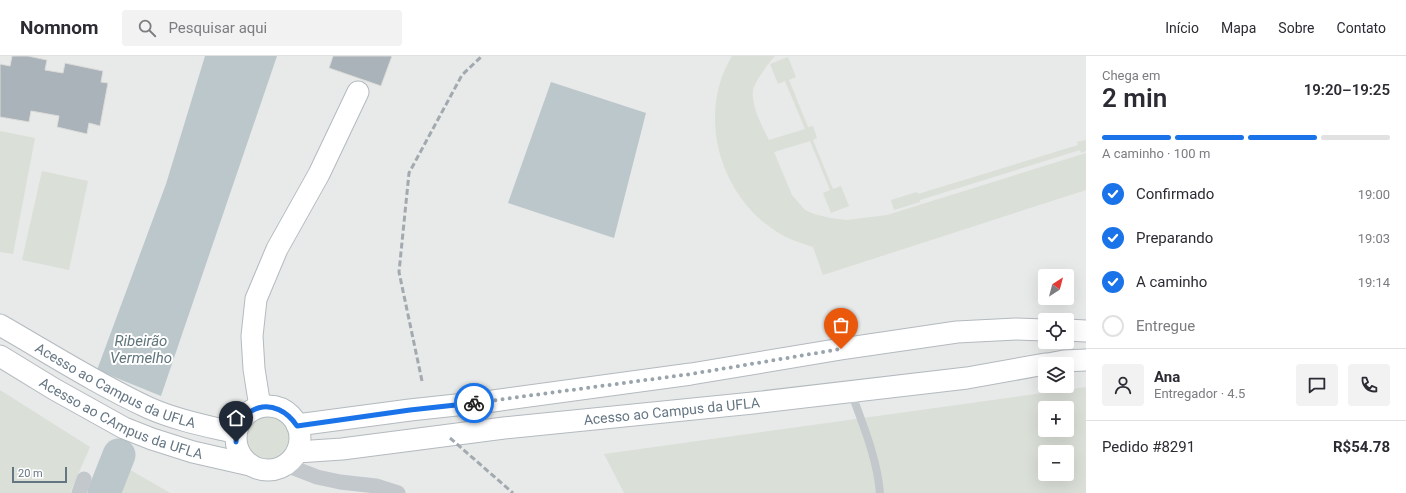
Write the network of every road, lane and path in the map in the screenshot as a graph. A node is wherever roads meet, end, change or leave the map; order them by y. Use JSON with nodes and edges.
{"nodes":[{"id":1,"x":358,"y":92,"type":"dead end"},
{"id":2,"x":0,"y":325,"type":"edge"},
{"id":3,"x":1038,"y":330,"type":"edge"},
{"id":4,"x":1074,"y":330,"type":"edge"},
{"id":5,"x":1086,"y":331,"type":"edge"},
{"id":6,"x":0,"y":356,"type":"edge"},
{"id":7,"x":1086,"y":360,"type":"edge"},
{"id":8,"x":1074,"y":361,"type":"edge"},
{"id":9,"x":1038,"y":365,"type":"edge"},
{"id":10,"x":850,"y":392,"type":"junction"},
{"id":11,"x":260,"y":407,"type":"junction"},
{"id":12,"x":297,"y":426,"type":"junction"},
{"id":13,"x":236,"y":433,"type":"junction"},
{"id":14,"x":291,"y":458,"type":"junction"},
{"id":15,"x":250,"y":465,"type":"junction"},
{"id":16,"x":398,"y":493,"type":"edge"},
{"id":17,"x":880,"y":493,"type":"edge"}],
"edges":[{"from":1,"to":11,"type":"street"},
{"from":2,"to":13,"type":"street","name":"Acesso ao Campus da UFLA"},
{"from":3,"to":12,"type":"street"},
{"from":4,"to":5,"type":"street"},
{"from":6,"to":15,"type":"street","name":"Acesso ao CAmpus da UFLA"},
{"from":7,"to":8,"type":"street","name":"Acesso ao Campus da UFLA"},
{"from":9,"to":10,"type":"street","name":"Acesso ao Campus da UFLA"},
{"from":10,"to":14,"type":"street","name":"Acesso ao Campus da UFLA"},
{"from":10,"to":17,"type":"lane"},
{"from":11,"to":12,"type":"street"},
{"from":11,"to":13,"type":"street"},
{"from":12,"to":14,"type":"street"},
{"from":13,"to":15,"type":"street"},
{"from":14,"to":15,"type":"street","name":"Acesso ao CAmpus da UFLA"},
{"from":14,"to":16,"type":"street"}]}
